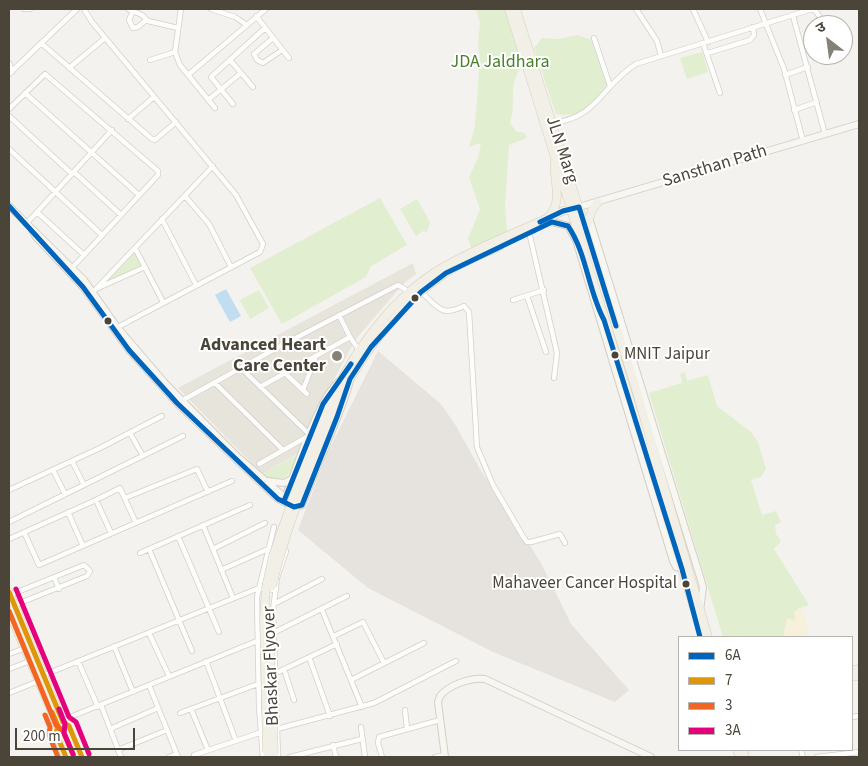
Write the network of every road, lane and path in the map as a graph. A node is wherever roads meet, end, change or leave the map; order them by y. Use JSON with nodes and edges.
{"nodes":[{"id":1,"x":24,"y":9,"type":"edge"},
{"id":2,"x":30,"y":9,"type":"edge"},
{"id":3,"x":77,"y":9,"type":"edge"},
{"id":4,"x":84,"y":9,"type":"edge"},
{"id":5,"x":128,"y":9,"type":"edge"},
{"id":6,"x":181,"y":9,"type":"edge"},
{"id":7,"x":212,"y":9,"type":"edge"},
{"id":8,"x":266,"y":9,"type":"edge"},
{"id":9,"x":509,"y":9,"type":"edge"},
{"id":10,"x":516,"y":9,"type":"edge"},
{"id":11,"x":636,"y":9,"type":"edge"},
{"id":12,"x":693,"y":9,"type":"edge"},
{"id":13,"x":760,"y":9,"type":"edge"},
{"id":14,"x":809,"y":9,"type":"edge"},
{"id":15,"x":222,"y":10,"type":"edge"},
{"id":16,"x":133,"y":11,"type":"junction"},
{"id":17,"x":820,"y":15,"type":"edge"},
{"id":18,"x":256,"y":16,"type":"junction"},
{"id":19,"x":793,"y":16,"type":"junction"},
{"id":20,"x":146,"y":20,"type":"junction"},
{"id":21,"x":767,"y":24,"type":"junction"},
{"id":22,"x":247,"y":25,"type":"junction"},
{"id":23,"x":753,"y":27,"type":"junction"},
{"id":24,"x":178,"y":28,"type":"junction"},
{"id":25,"x":266,"y":28,"type":"junction"},
{"id":26,"x":105,"y":38,"type":"junction"},
{"id":27,"x":273,"y":38,"type":"junction"},
{"id":28,"x":594,"y":38,"type":"dead end"},
{"id":29,"x":705,"y":42,"type":"junction"},
{"id":30,"x":41,"y":43,"type":"junction"},
{"id":31,"x":282,"y":50,"type":"junction"},
{"id":32,"x":174,"y":52,"type":"junction"},
{"id":33,"x":708,"y":53,"type":"junction"},
{"id":34,"x":661,"y":56,"type":"junction"},
{"id":35,"x":289,"y":58,"type":"dead end"},
{"id":36,"x":150,"y":60,"type":"dead end"},
{"id":37,"x":230,"y":60,"type":"junction"},
{"id":38,"x":9,"y":63,"type":"edge"},
{"id":39,"x":808,"y":67,"type":"junction"},
{"id":40,"x":69,"y":68,"type":"junction"},
{"id":41,"x":10,"y":73,"type":"edge"},
{"id":42,"x":241,"y":73,"type":"junction"},
{"id":43,"x":785,"y":75,"type":"junction"},
{"id":44,"x":188,"y":76,"type":"junction"},
{"id":45,"x":610,"y":86,"type":"junction"},
{"id":46,"x":252,"y":87,"type":"dead end"},
{"id":47,"x":221,"y":90,"type":"junction"},
{"id":48,"x":25,"y":92,"type":"junction"},
{"id":49,"x":720,"y":93,"type":"dead end"},
{"id":50,"x":154,"y":97,"type":"junction"},
{"id":51,"x":208,"y":100,"type":"junction"},
{"id":52,"x":816,"y":102,"type":"junction"},
{"id":53,"x":233,"y":104,"type":"dead end"},
{"id":54,"x":215,"y":108,"type":"dead end"},
{"id":55,"x":9,"y":109,"type":"edge"},
{"id":56,"x":794,"y":110,"type":"junction"},
{"id":57,"x":9,"y":116,"type":"edge"},
{"id":58,"x":128,"y":119,"type":"junction"},
{"id":59,"x":176,"y":122,"type":"junction"},
{"id":60,"x":553,"y":122,"type":"junction"},
{"id":61,"x":859,"y":124,"type":"edge"},
{"id":62,"x":112,"y":130,"type":"junction"},
{"id":63,"x":825,"y":134,"type":"junction"},
{"id":64,"x":803,"y":141,"type":"junction"},
{"id":65,"x":9,"y":150,"type":"edge"},
{"id":66,"x":92,"y":152,"type":"junction"},
{"id":67,"x":555,"y":156,"type":"junction"},
{"id":68,"x":213,"y":166,"type":"junction"},
{"id":69,"x":73,"y":173,"type":"junction"},
{"id":70,"x":55,"y":192,"type":"junction"},
{"id":71,"x":140,"y":195,"type":"junction"},
{"id":72,"x":185,"y":196,"type":"junction"},
{"id":73,"x":594,"y":203,"type":"junction"},
{"id":74,"x":9,"y":206,"type":"edge"},
{"id":75,"x":580,"y":209,"type":"junction"},
{"id":76,"x":37,"y":212,"type":"junction"},
{"id":77,"x":572,"y":212,"type":"junction"},
{"id":78,"x":121,"y":215,"type":"junction"},
{"id":79,"x":162,"y":219,"type":"junction"},
{"id":80,"x":548,"y":221,"type":"junction"},
{"id":81,"x":590,"y":221,"type":"junction"},
{"id":82,"x":26,"y":224,"type":"junction"},
{"id":83,"x":586,"y":229,"type":"junction"},
{"id":84,"x":32,"y":230,"type":"junction"},
{"id":85,"x":529,"y":232,"type":"junction"},
{"id":86,"x":102,"y":235,"type":"junction"},
{"id":87,"x":135,"y":248,"type":"junction"},
{"id":88,"x":84,"y":255,"type":"junction"},
{"id":89,"x":145,"y":267,"type":"junction"},
{"id":90,"x":231,"y":267,"type":"junction"},
{"id":91,"x":72,"y":268,"type":"junction"},
{"id":92,"x":444,"y":270,"type":"junction"},
{"id":93,"x":603,"y":276,"type":"junction"},
{"id":94,"x":196,"y":285,"type":"junction"},
{"id":95,"x":405,"y":289,"type":"dead end"},
{"id":96,"x":95,"y":290,"type":"junction"},
{"id":97,"x":544,"y":290,"type":"junction"},
{"id":98,"x":421,"y":292,"type":"junction"},
{"id":99,"x":527,"y":296,"type":"junction"},
{"id":100,"x":513,"y":300,"type":"dead end"},
{"id":101,"x":163,"y":302,"type":"junction"},
{"id":102,"x":595,"y":302,"type":"junction"},
{"id":103,"x":339,"y":315,"type":"junction"},
{"id":104,"x":604,"y":320,"type":"junction"},
{"id":105,"x":115,"y":329,"type":"junction"},
{"id":106,"x":350,"y":337,"type":"junction"},
{"id":107,"x":359,"y":350,"type":"junction"},
{"id":108,"x":546,"y":352,"type":"dead end"},
{"id":109,"x":315,"y":358,"type":"junction"},
{"id":110,"x":242,"y":369,"type":"junction"},
{"id":111,"x":286,"y":374,"type":"junction"},
{"id":112,"x":619,"y":374,"type":"junction"},
{"id":113,"x":554,"y":378,"type":"dead end"},
{"id":114,"x":346,"y":379,"type":"junction"},
{"id":115,"x":215,"y":383,"type":"junction"},
{"id":116,"x":260,"y":387,"type":"junction"},
{"id":117,"x":182,"y":400,"type":"junction"},
{"id":118,"x":162,"y":416,"type":"dead end"},
{"id":119,"x":130,"y":432,"type":"junction"},
{"id":120,"x":310,"y":435,"type":"junction"},
{"id":121,"x":183,"y":436,"type":"dead end"},
{"id":122,"x":283,"y":450,"type":"junction"},
{"id":123,"x":143,"y":456,"type":"junction"},
{"id":124,"x":72,"y":461,"type":"junction"},
{"id":125,"x":259,"y":464,"type":"dead end"},
{"id":126,"x":53,"y":470,"type":"junction"},
{"id":127,"x":293,"y":478,"type":"junction"},
{"id":128,"x":265,"y":480,"type":"junction"},
{"id":129,"x":232,"y":481,"type":"dead end"},
{"id":130,"x":84,"y":485,"type":"junction"},
{"id":131,"x":9,"y":490,"type":"edge"},
{"id":132,"x":208,"y":492,"type":"junction"},
{"id":133,"x":65,"y":494,"type":"junction"},
{"id":134,"x":125,"y":498,"type":"junction"},
{"id":135,"x":96,"y":500,"type":"junction"},
{"id":136,"x":284,"y":501,"type":"junction"},
{"id":137,"x":250,"y":505,"type":"dead end"},
{"id":138,"x":68,"y":512,"type":"junction"},
{"id":139,"x":9,"y":522,"type":"edge"},
{"id":140,"x":136,"y":523,"type":"junction"},
{"id":141,"x":266,"y":523,"type":"dead end"},
{"id":142,"x":203,"y":525,"type":"junction"},
{"id":143,"x":274,"y":526,"type":"dead end"},
{"id":144,"x":24,"y":532,"type":"junction"},
{"id":145,"x":111,"y":533,"type":"junction"},
{"id":146,"x":178,"y":536,"type":"junction"},
{"id":147,"x":9,"y":539,"type":"edge"},
{"id":148,"x":565,"y":544,"type":"dead end"},
{"id":149,"x":83,"y":546,"type":"junction"},
{"id":150,"x":149,"y":549,"type":"junction"},
{"id":151,"x":212,"y":549,"type":"junction"},
{"id":152,"x":268,"y":549,"type":"junction"},
{"id":153,"x":286,"y":551,"type":"dead end"},
{"id":154,"x":140,"y":553,"type":"dead end"},
{"id":155,"x":221,"y":570,"type":"junction"},
{"id":156,"x":54,"y":576,"type":"junction"},
{"id":157,"x":322,"y":579,"type":"dead end"},
{"id":158,"x":259,"y":588,"type":"junction"},
{"id":159,"x":59,"y":589,"type":"junction"},
{"id":160,"x":276,"y":590,"type":"junction"},
{"id":161,"x":10,"y":594,"type":"edge"},
{"id":162,"x":347,"y":596,"type":"dead end"},
{"id":163,"x":233,"y":598,"type":"junction"},
{"id":164,"x":274,"y":604,"type":"junction"},
{"id":165,"x":12,"y":608,"type":"edge"},
{"id":166,"x":208,"y":608,"type":"junction"},
{"id":167,"x":322,"y":610,"type":"junction"},
{"id":168,"x":179,"y":620,"type":"junction"},
{"id":169,"x":14,"y":621,"type":"edge"},
{"id":170,"x":702,"y":627,"type":"junction"},
{"id":171,"x":149,"y":632,"type":"junction"},
{"id":172,"x":219,"y":632,"type":"dead end"},
{"id":173,"x":274,"y":633,"type":"junction"},
{"id":174,"x":334,"y":636,"type":"junction"},
{"id":175,"x":701,"y":636,"type":"edge"},
{"id":176,"x":707,"y":636,"type":"edge"},
{"id":177,"x":712,"y":636,"type":"edge"},
{"id":178,"x":257,"y":641,"type":"junction"},
{"id":179,"x":424,"y":643,"type":"dead end"},
{"id":180,"x":337,"y":644,"type":"junction"},
{"id":181,"x":114,"y":646,"type":"junction"},
{"id":182,"x":24,"y":648,"type":"junction"},
{"id":183,"x":192,"y":651,"type":"dead end"},
{"id":184,"x":9,"y":654,"type":"edge"},
{"id":185,"x":309,"y":657,"type":"junction"},
{"id":186,"x":30,"y":661,"type":"junction"},
{"id":187,"x":78,"y":661,"type":"junction"},
{"id":188,"x":206,"y":661,"type":"junction"},
{"id":189,"x":456,"y":661,"type":"dead end"},
{"id":190,"x":384,"y":664,"type":"junction"},
{"id":191,"x":9,"y":669,"type":"edge"},
{"id":192,"x":284,"y":669,"type":"junction"},
{"id":193,"x":276,"y":673,"type":"junction"},
{"id":194,"x":169,"y":676,"type":"junction"},
{"id":195,"x":41,"y":678,"type":"junction"},
{"id":196,"x":351,"y":680,"type":"junction"},
{"id":197,"x":258,"y":684,"type":"junction"},
{"id":198,"x":149,"y":685,"type":"junction"},
{"id":199,"x":133,"y":692,"type":"junction"},
{"id":200,"x":9,"y":693,"type":"edge"},
{"id":201,"x":221,"y":698,"type":"junction"},
{"id":202,"x":294,"y":700,"type":"dead end"},
{"id":203,"x":99,"y":706,"type":"junction"},
{"id":204,"x":362,"y":707,"type":"junction"},
{"id":205,"x":158,"y":708,"type":"junction"},
{"id":206,"x":191,"y":709,"type":"junction"},
{"id":207,"x":405,"y":710,"type":"dead end"},
{"id":208,"x":180,"y":713,"type":"dead end"},
{"id":209,"x":330,"y":716,"type":"junction"},
{"id":210,"x":440,"y":720,"type":"junction"},
{"id":211,"x":61,"y":723,"type":"junction"},
{"id":212,"x":361,"y":727,"type":"dead end"},
{"id":213,"x":110,"y":729,"type":"junction"},
{"id":214,"x":277,"y":729,"type":"junction"},
{"id":215,"x":407,"y":729,"type":"junction"},
{"id":216,"x":167,"y":730,"type":"junction"},
{"id":217,"x":262,"y":732,"type":"junction"},
{"id":218,"x":362,"y":738,"type":"junction"},
{"id":219,"x":68,"y":740,"type":"junction"},
{"id":220,"x":236,"y":741,"type":"junction"},
{"id":221,"x":333,"y":745,"type":"junction"},
{"id":222,"x":118,"y":750,"type":"junction"},
{"id":223,"x":208,"y":750,"type":"junction"},
{"id":224,"x":859,"y":752,"type":"edge"},
{"id":225,"x":194,"y":754,"type":"dead end"},
{"id":226,"x":178,"y":756,"type":"edge"},
{"id":227,"x":270,"y":756,"type":"edge"},
{"id":228,"x":445,"y":756,"type":"edge"},
{"id":229,"x":66,"y":757,"type":"edge"},
{"id":230,"x":71,"y":757,"type":"edge"},
{"id":231,"x":77,"y":757,"type":"edge"},
{"id":232,"x":82,"y":757,"type":"edge"},
{"id":233,"x":121,"y":757,"type":"edge"},
{"id":234,"x":169,"y":757,"type":"edge"},
{"id":235,"x":290,"y":757,"type":"edge"},
{"id":236,"x":336,"y":757,"type":"edge"},
{"id":237,"x":365,"y":757,"type":"edge"},
{"id":238,"x":382,"y":757,"type":"edge"},
{"id":239,"x":435,"y":757,"type":"edge"},
{"id":240,"x":651,"y":757,"type":"edge"},
{"id":241,"x":817,"y":757,"type":"edge"},
{"id":242,"x":830,"y":757,"type":"edge"}],
"edges":[{"from":1,"to":2,"type":"street"},
{"from":3,"to":30,"type":"street"},
{"from":4,"to":26,"type":"street"},
{"from":5,"to":16,"type":"street"},
{"from":6,"to":24,"type":"street"},
{"from":7,"to":15,"type":"street"},
{"from":8,"to":18,"type":"street"},
{"from":9,"to":67,"type":"main road","name":"JLN Marg"},
{"from":10,"to":60,"type":"main road","name":"JLN Marg"},
{"from":11,"to":34,"type":"street"},
{"from":12,"to":29,"type":"street"},
{"from":13,"to":21,"type":"street"},
{"from":14,"to":17,"type":"street"},
{"from":14,"to":19,"type":"street"},
{"from":15,"to":22,"type":"street"},
{"from":16,"to":20,"type":"street"},
{"from":16,"to":20,"type":"street"},
{"from":18,"to":22,"type":"street"},
{"from":18,"to":25,"type":"street"},
{"from":19,"to":21,"type":"street"},
{"from":19,"to":39,"type":"street"},
{"from":20,"to":24,"type":"street"},
{"from":21,"to":23,"type":"street"},
{"from":21,"to":43,"type":"street"},
{"from":22,"to":44,"type":"street"},
{"from":23,"to":29,"type":"street"},
{"from":23,"to":33,"type":"street"},
{"from":24,"to":32,"type":"street"},
{"from":25,"to":27,"type":"street"},
{"from":25,"to":37,"type":"street"},
{"from":26,"to":40,"type":"street"},
{"from":26,"to":50,"type":"street"},
{"from":27,"to":31,"type":"street"},
{"from":27,"to":31,"type":"street"},
{"from":28,"to":45,"type":"street"},
{"from":29,"to":33,"type":"street"},
{"from":29,"to":34,"type":"street"},
{"from":30,"to":40,"type":"street"},
{"from":30,"to":41,"type":"street"},
{"from":31,"to":35,"type":"street"},
{"from":32,"to":36,"type":"street"},
{"from":32,"to":44,"type":"street"},
{"from":33,"to":49,"type":"street"},
{"from":34,"to":45,"type":"street"},
{"from":37,"to":42,"type":"street"},
{"from":37,"to":47,"type":"street"},
{"from":38,"to":41,"type":"street"},
{"from":39,"to":43,"type":"street"},
{"from":39,"to":52,"type":"street"},
{"from":40,"to":58,"type":"street"},
{"from":42,"to":46,"type":"street"},
{"from":42,"to":47,"type":"street"},
{"from":43,"to":56,"type":"street"},
{"from":44,"to":51,"type":"street"},
{"from":45,"to":60,"type":"street"},
{"from":47,"to":51,"type":"street"},
{"from":47,"to":53,"type":"street"},
{"from":48,"to":55,"type":"street"},
{"from":48,"to":62,"type":"street"},
{"from":48,"to":66,"type":"street"},
{"from":50,"to":58,"type":"street"},
{"from":50,"to":59,"type":"street"},
{"from":51,"to":54,"type":"street"},
{"from":52,"to":56,"type":"street"},
{"from":52,"to":63,"type":"street"},
{"from":56,"to":64,"type":"street"},
{"from":57,"to":69,"type":"street"},
{"from":58,"to":59,"type":"street"},
{"from":59,"to":68,"type":"street"},
{"from":60,"to":75,"type":"main road","name":"JLN Marg"},
{"from":61,"to":63,"type":"street","name":"Sansthan Path"},
{"from":62,"to":66,"type":"street"},
{"from":62,"to":71,"type":"street"},
{"from":63,"to":64,"type":"street","name":"Sansthan Path"},
{"from":64,"to":73,"type":"street","name":"Sansthan Path"},
{"from":65,"to":70,"type":"street"},
{"from":66,"to":69,"type":"street"},
{"from":66,"to":71,"type":"street"},
{"from":67,"to":77,"type":"main road","name":"JLN Marg"},
{"from":67,"to":80,"type":"main road"},
{"from":68,"to":72,"type":"street"},
{"from":68,"to":90,"type":"street"},
{"from":69,"to":70,"type":"street"},
{"from":69,"to":78,"type":"street"},
{"from":70,"to":76,"type":"street"},
{"from":70,"to":86,"type":"street"},
{"from":71,"to":78,"type":"street"},
{"from":72,"to":79,"type":"street"},
{"from":72,"to":90,"type":"street"},
{"from":73,"to":75,"type":"street","name":"Sansthan Path"},
{"from":73,"to":81,"type":"main road"},
{"from":74,"to":82,"type":"street"},
{"from":75,"to":77,"type":"main road"},
{"from":75,"to":83,"type":"main road","name":"JLN Marg"},
{"from":76,"to":82,"type":"street"},
{"from":76,"to":88,"type":"street"},
{"from":77,"to":80,"type":"main road"},
{"from":77,"to":104,"type":"main road","name":"JLN Marg"},
{"from":78,"to":86,"type":"street"},
{"from":79,"to":87,"type":"street"},
{"from":79,"to":94,"type":"street"},
{"from":80,"to":85,"type":"main road"},
{"from":80,"to":92,"type":"main road"},
{"from":80,"to":102,"type":"street"},
{"from":81,"to":83,"type":"main road"},
{"from":81,"to":93,"type":"street"},
{"from":82,"to":84,"type":"street"},
{"from":83,"to":93,"type":"main road","name":"JLN Marg"},
{"from":84,"to":91,"type":"street"},
{"from":84,"to":105,"type":"street"},
{"from":85,"to":92,"type":"main road"},
{"from":85,"to":97,"type":"street"},
{"from":86,"to":88,"type":"street"},
{"from":87,"to":89,"type":"street"},
{"from":87,"to":96,"type":"street"},
{"from":88,"to":91,"type":"street"},
{"from":89,"to":96,"type":"street"},
{"from":89,"to":101,"type":"street"},
{"from":90,"to":94,"type":"street"},
{"from":91,"to":96,"type":"street"},
{"from":92,"to":98,"type":"main road"},
{"from":92,"to":107,"type":"main road"},
{"from":93,"to":170,"type":"main road","name":"JLN Marg"},
{"from":94,"to":101,"type":"street"},
{"from":95,"to":103,"type":"street"},
{"from":96,"to":105,"type":"street"},
{"from":97,"to":99,"type":"street"},
{"from":97,"to":113,"type":"street"},
{"from":98,"to":114,"type":"main road"},
{"from":98,"to":148,"type":"street"},
{"from":99,"to":100,"type":"street"},
{"from":99,"to":108,"type":"street"},
{"from":101,"to":105,"type":"street"},
{"from":102,"to":104,"type":"main road"},
{"from":102,"to":112,"type":"street"},
{"from":103,"to":106,"type":"street"},
{"from":103,"to":110,"type":"street"},
{"from":104,"to":112,"type":"main road","name":"JLN Marg"},
{"from":105,"to":117,"type":"street"},
{"from":105,"to":136,"type":"street"},
{"from":106,"to":107,"type":"street"},
{"from":106,"to":109,"type":"street"},
{"from":107,"to":114,"type":"main road"},
{"from":109,"to":111,"type":"street"},
{"from":109,"to":111,"type":"street"},
{"from":110,"to":115,"type":"street"},
{"from":110,"to":116,"type":"street"},
{"from":111,"to":116,"type":"street"},
{"from":112,"to":170,"type":"main road","name":"JLN Marg"},
{"from":114,"to":120,"type":"street"},
{"from":114,"to":136,"type":"street"},
{"from":114,"to":227,"type":"main road","name":"Bhaskar Flyover","bridge":true},
{"from":115,"to":117,"type":"street"},
{"from":115,"to":122,"type":"street"},
{"from":116,"to":120,"type":"street"},
{"from":117,"to":128,"type":"street"},
{"from":118,"to":119,"type":"street"},
{"from":119,"to":123,"type":"street"},
{"from":119,"to":124,"type":"street"},
{"from":120,"to":122,"type":"street"},
{"from":120,"to":127,"type":"street"},
{"from":121,"to":123,"type":"street"},
{"from":122,"to":125,"type":"street"},
{"from":123,"to":130,"type":"street"},
{"from":124,"to":126,"type":"street"},
{"from":124,"to":130,"type":"street"},
{"from":126,"to":131,"type":"street"},
{"from":126,"to":133,"type":"street"},
{"from":127,"to":128,"type":"street"},
{"from":127,"to":136,"type":"street"},
{"from":128,"to":136,"type":"street"},
{"from":129,"to":132,"type":"street"},
{"from":130,"to":133,"type":"street"},
{"from":132,"to":134,"type":"street"},
{"from":132,"to":140,"type":"street"},
{"from":133,"to":139,"type":"street"},
{"from":134,"to":135,"type":"street"},
{"from":134,"to":140,"type":"street"},
{"from":135,"to":138,"type":"street"},
{"from":135,"to":145,"type":"street"},
{"from":137,"to":142,"type":"street"},
{"from":138,"to":144,"type":"street"},
{"from":138,"to":149,"type":"street"},
{"from":140,"to":145,"type":"street"},
{"from":141,"to":151,"type":"street"},
{"from":142,"to":146,"type":"street"},
{"from":142,"to":151,"type":"street"},
{"from":143,"to":152,"type":"street"},
{"from":144,"to":147,"type":"street"},
{"from":144,"to":149,"type":"street"},
{"from":145,"to":149,"type":"street"},
{"from":146,"to":150,"type":"street"},
{"from":146,"to":166,"type":"street"},
{"from":150,"to":154,"type":"street"},
{"from":150,"to":168,"type":"street"},
{"from":151,"to":155,"type":"street"},
{"from":152,"to":155,"type":"street"},
{"from":152,"to":158,"type":"street"},
{"from":153,"to":160,"type":"street"},
{"from":155,"to":163,"type":"street"},
{"from":156,"to":159,"type":"street"},
{"from":156,"to":159,"type":"street"},
{"from":156,"to":161,"type":"street"},
{"from":157,"to":164,"type":"street"},
{"from":158,"to":160,"type":"street"},
{"from":158,"to":163,"type":"street"},
{"from":158,"to":178,"type":"street"},
{"from":159,"to":165,"type":"street"},
{"from":160,"to":164,"type":"street"},
{"from":161,"to":165,"type":"main road"},
{"from":162,"to":167,"type":"street"},
{"from":163,"to":166,"type":"street"},
{"from":164,"to":173,"type":"street"},
{"from":165,"to":169,"type":"main road"},
{"from":166,"to":168,"type":"street"},
{"from":166,"to":172,"type":"street"},
{"from":167,"to":173,"type":"street"},
{"from":167,"to":174,"type":"street"},
{"from":168,"to":171,"type":"street"},
{"from":168,"to":183,"type":"street"},
{"from":169,"to":182,"type":"main road"},
{"from":169,"to":195,"type":"main road"},
{"from":170,"to":175,"type":"main road"},
{"from":170,"to":176,"type":"main road","name":"JLN Marg"},
{"from":170,"to":177,"type":"main road"},
{"from":171,"to":181,"type":"street"},
{"from":171,"to":194,"type":"street"},
{"from":173,"to":178,"type":"street"},
{"from":173,"to":193,"type":"street"},
{"from":174,"to":180,"type":"street"},
{"from":174,"to":190,"type":"street"},
{"from":178,"to":188,"type":"street"},
{"from":178,"to":197,"type":"street"},
{"from":179,"to":190,"type":"street"},
{"from":180,"to":185,"type":"street"},
{"from":180,"to":196,"type":"street"},
{"from":181,"to":187,"type":"street"},
{"from":181,"to":199,"type":"street"},
{"from":182,"to":184,"type":"street"},
{"from":182,"to":186,"type":"main road"},
{"from":185,"to":192,"type":"street"},
{"from":185,"to":209,"type":"street"},
{"from":186,"to":191,"type":"street"},
{"from":186,"to":195,"type":"main road"},
{"from":187,"to":195,"type":"street"},
{"from":187,"to":203,"type":"street"},
{"from":188,"to":194,"type":"street"},
{"from":188,"to":201,"type":"street"},
{"from":189,"to":204,"type":"street"},
{"from":190,"to":196,"type":"street"},
{"from":192,"to":193,"type":"street"},
{"from":192,"to":202,"type":"street"},
{"from":193,"to":214,"type":"street"},
{"from":194,"to":198,"type":"street"},
{"from":195,"to":200,"type":"street"},
{"from":195,"to":211,"type":"main road"},
{"from":196,"to":204,"type":"street"},
{"from":197,"to":201,"type":"street"},
{"from":197,"to":217,"type":"street"},
{"from":198,"to":199,"type":"street"},
{"from":198,"to":205,"type":"street"},
{"from":199,"to":203,"type":"street"},
{"from":201,"to":206,"type":"street"},
{"from":201,"to":220,"type":"street"},
{"from":203,"to":211,"type":"street"},
{"from":203,"to":213,"type":"street"},
{"from":204,"to":209,"type":"street"},
{"from":205,"to":213,"type":"street"},
{"from":205,"to":216,"type":"street"},
{"from":206,"to":208,"type":"street"},
{"from":206,"to":223,"type":"street"},
{"from":207,"to":215,"type":"street"},
{"from":209,"to":214,"type":"street"},
{"from":210,"to":215,"type":"street"},
{"from":210,"to":228,"type":"street"},
{"from":210,"to":240,"type":"street"},
{"from":211,"to":219,"type":"main road"},
{"from":211,"to":229,"type":"main road"},
{"from":211,"to":232,"type":"main road"},
{"from":212,"to":218,"type":"street"},
{"from":213,"to":222,"type":"street"},
{"from":214,"to":227,"type":"street"},
{"from":215,"to":238,"type":"street"},
{"from":216,"to":222,"type":"street"},
{"from":216,"to":226,"type":"street"},
{"from":217,"to":220,"type":"street"},
{"from":217,"to":227,"type":"street"},
{"from":218,"to":221,"type":"street"},
{"from":218,"to":237,"type":"street"},
{"from":219,"to":230,"type":"main road"},
{"from":219,"to":231,"type":"main road"},
{"from":220,"to":223,"type":"street"},
{"from":221,"to":235,"type":"street"},
{"from":221,"to":236,"type":"street"},
{"from":222,"to":233,"type":"street"},
{"from":223,"to":225,"type":"street"},
{"from":224,"to":242,"type":"street"},
{"from":226,"to":234,"type":"street"},
{"from":228,"to":239,"type":"street"},
{"from":241,"to":242,"type":"street"}]}
